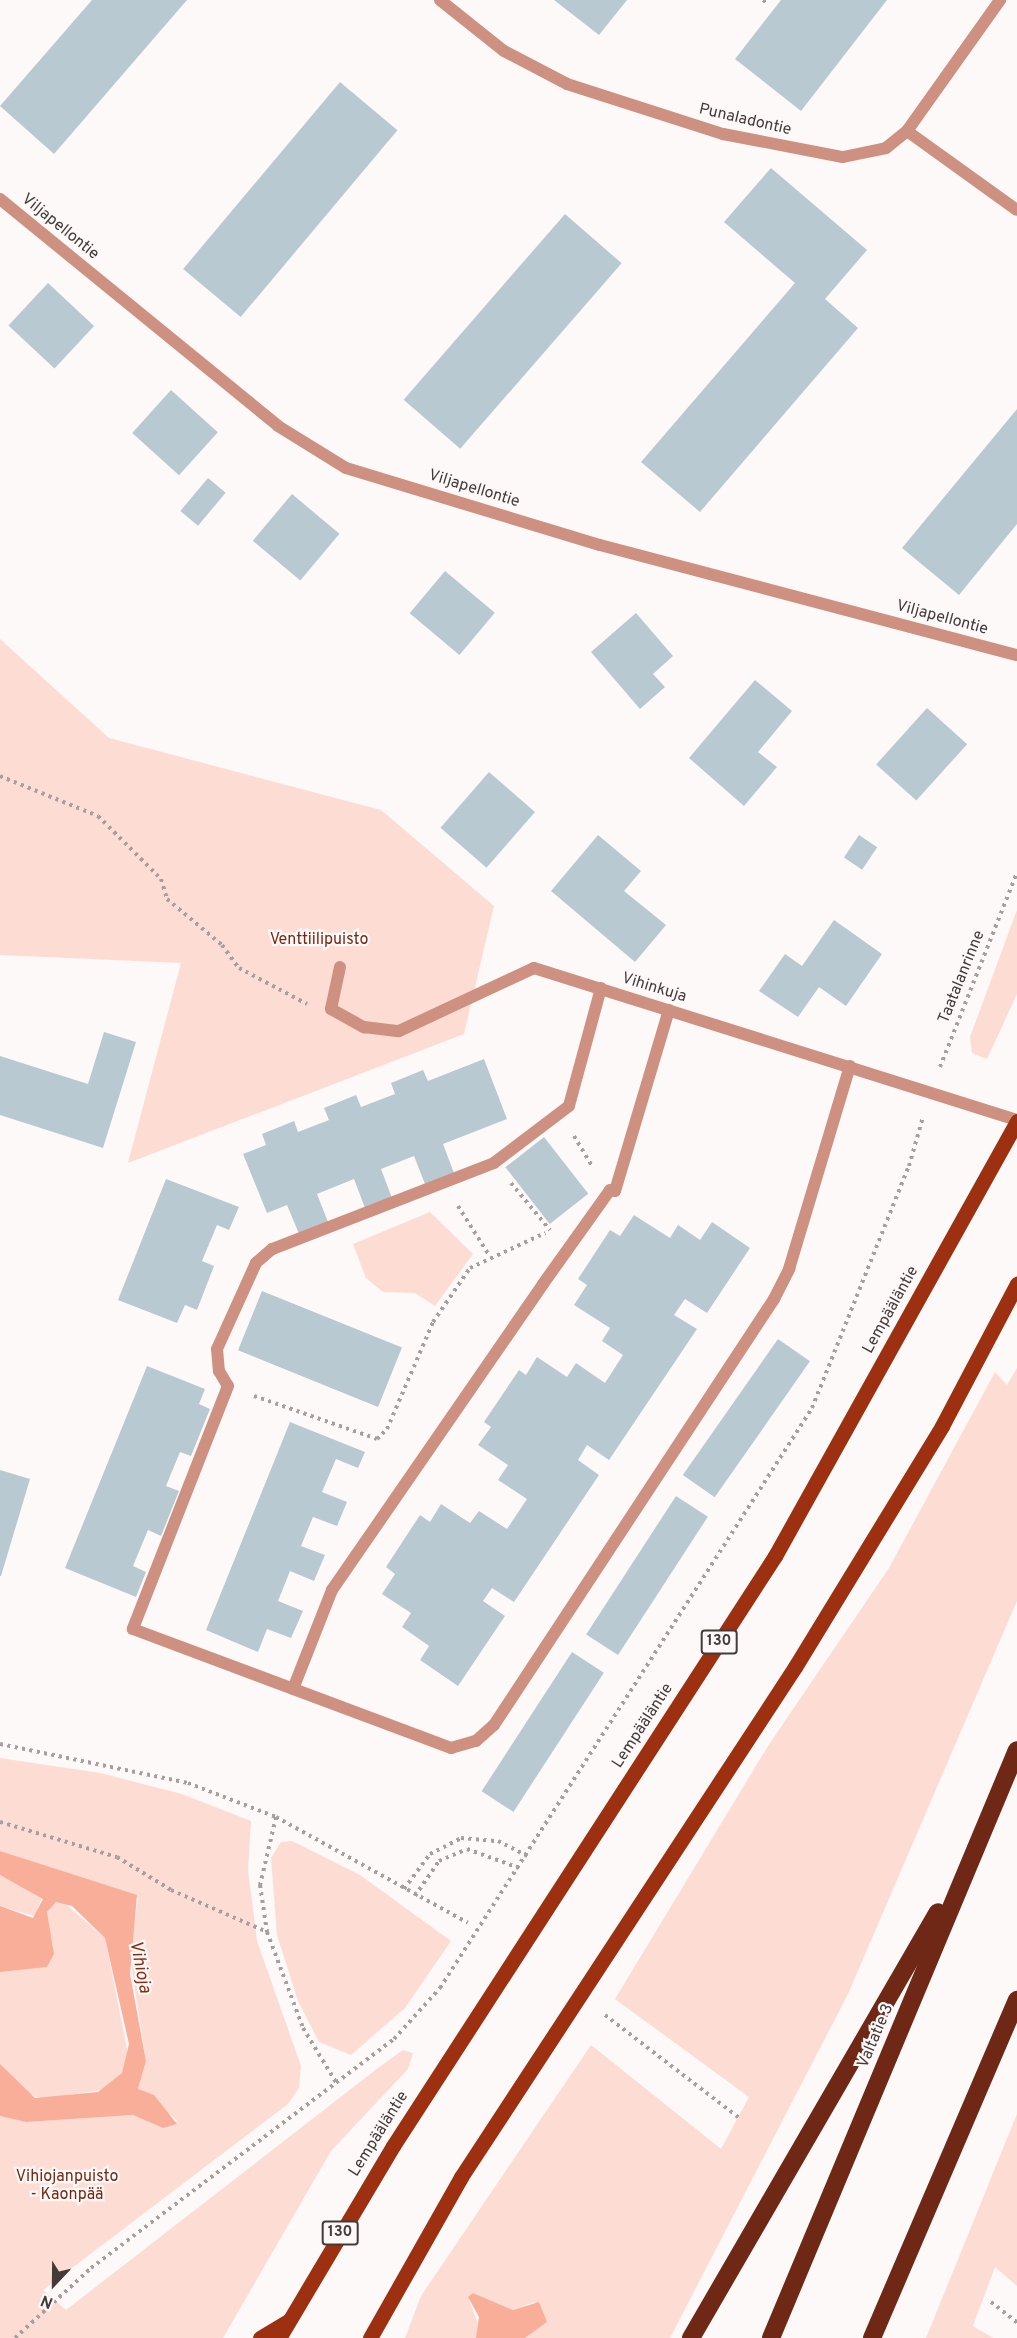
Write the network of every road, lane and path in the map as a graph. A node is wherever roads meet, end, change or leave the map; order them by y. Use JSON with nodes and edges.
{"nodes":[{"id":1,"x":440,"y":0,"type":"edge"},
{"id":2,"x":1000,"y":0,"type":"edge"},
{"id":3,"x":906,"y":131,"type":"junction"},
{"id":4,"x":0,"y":199,"type":"edge"},
{"id":5,"x":1017,"y":210,"type":"edge"},
{"id":6,"x":1017,"y":655,"type":"edge"},
{"id":7,"x":0,"y":776,"type":"edge"},
{"id":8,"x":1017,"y":873,"type":"edge"},
{"id":9,"x":340,"y":967,"type":"dead end"},
{"id":10,"x":601,"y":988,"type":"junction"},
{"id":11,"x":331,"y":1009,"type":"junction"},
{"id":12,"x":669,"y":1010,"type":"junction"},
{"id":13,"x":850,"y":1066,"type":"junction"},
{"id":14,"x":930,"y":1090,"type":"junction"},
{"id":15,"x":569,"y":1106,"type":"junction"},
{"id":16,"x":1017,"y":1120,"type":"edge"},
{"id":17,"x":494,"y":1163,"type":"junction"},
{"id":18,"x":445,"y":1185,"type":"junction"},
{"id":19,"x":610,"y":1190,"type":"junction"},
{"id":20,"x":561,"y":1224,"type":"dead end"},
{"id":21,"x":551,"y":1231,"type":"junction"},
{"id":22,"x":489,"y":1255,"type":"junction"},
{"id":23,"x":1017,"y":1284,"type":"edge"},
{"id":24,"x":228,"y":1386,"type":"junction"},
{"id":25,"x":293,"y":1689,"type":"junction"},
{"id":26,"x":0,"y":1744,"type":"edge"},
{"id":27,"x":1017,"y":1750,"type":"edge"},
{"id":28,"x":276,"y":1817,"type":"junction"},
{"id":29,"x":0,"y":1822,"type":"edge"},
{"id":30,"x":972,"y":1853,"type":"junction"},
{"id":31,"x":527,"y":1857,"type":"junction"},
{"id":32,"x":519,"y":1868,"type":"junction"},
{"id":33,"x":404,"y":1889,"type":"junction"},
{"id":34,"x":415,"y":1896,"type":"junction"},
{"id":35,"x":468,"y":1923,"type":"dead end"},
{"id":36,"x":267,"y":1932,"type":"junction"},
{"id":37,"x":1017,"y":2000,"type":"edge"},
{"id":38,"x":605,"y":2015,"type":"dead end"},
{"id":39,"x":337,"y":2084,"type":"junction"},
{"id":40,"x":738,"y":2117,"type":"dead end"},
{"id":41,"x":991,"y":2301,"type":"dead end"},
{"id":42,"x":288,"y":2320,"type":"junction"},
{"id":43,"x":1017,"y":2322,"type":"edge"},
{"id":44,"x":15,"y":2338,"type":"edge"},
{"id":45,"x":260,"y":2338,"type":"edge"},
{"id":46,"x":279,"y":2338,"type":"edge"},
{"id":47,"x":370,"y":2338,"type":"edge"},
{"id":48,"x":691,"y":2338,"type":"edge"},
{"id":49,"x":771,"y":2338,"type":"edge"},
{"id":50,"x":872,"y":2338,"type":"edge"}],
"edges":[{"from":1,"to":3,"type":"street","name":"Punaladontie"},
{"from":2,"to":3,"type":"street","name":"Punaladontie"},
{"from":3,"to":5,"type":"street"},
{"from":4,"to":6,"type":"street","name":"Viljapellontie"},
{"from":7,"to":11,"type":"path"},
{"from":8,"to":14,"type":"path","name":"Taatalanrinne"},
{"from":9,"to":11,"type":"street"},
{"from":10,"to":11,"type":"street","name":"Vihinkuja"},
{"from":10,"to":12,"type":"street","name":"Vihinkuja"},
{"from":10,"to":15,"type":"street"},
{"from":12,"to":13,"type":"street","name":"Vihinkuja"},
{"from":12,"to":19,"type":"street"},
{"from":13,"to":14,"type":"street","name":"Vihinkuja"},
{"from":13,"to":25,"type":"street"},
{"from":14,"to":16,"type":"street","name":"Vihinkuja"},
{"from":14,"to":31,"type":"path","name":"Taatalanrinne"},
{"from":15,"to":17,"type":"street"},
{"from":15,"to":19,"type":"path"},
{"from":16,"to":42,"type":"main road","name":"Lempääläntie","number":"130"},
{"from":17,"to":18,"type":"street"},
{"from":17,"to":21,"type":"path"},
{"from":18,"to":22,"type":"path"},
{"from":18,"to":24,"type":"street"},
{"from":19,"to":25,"type":"street"},
{"from":20,"to":21,"type":"path"},
{"from":21,"to":22,"type":"path"},
{"from":22,"to":24,"type":"path"},
{"from":23,"to":47,"type":"main road"},
{"from":24,"to":25,"type":"street"},
{"from":26,"to":28,"type":"path"},
{"from":27,"to":30,"type":"highway","name":"Valtatie 3"},
{"from":28,"to":33,"type":"path"},
{"from":28,"to":36,"type":"path"},
{"from":29,"to":36,"type":"path"},
{"from":30,"to":48,"type":"highway"},
{"from":30,"to":49,"type":"highway","name":"Valtatie 3"},
{"from":31,"to":32,"type":"path","name":"Taatalanrinne"},
{"from":31,"to":33,"type":"path"},
{"from":32,"to":34,"type":"path"},
{"from":32,"to":39,"type":"path","name":"Taatalanrinne"},
{"from":33,"to":34,"type":"path"},
{"from":34,"to":35,"type":"path"},
{"from":36,"to":39,"type":"path"},
{"from":37,"to":50,"type":"highway"},
{"from":38,"to":40,"type":"path"},
{"from":39,"to":44,"type":"path","name":"Taatalanrinne"},
{"from":41,"to":43,"type":"path"},
{"from":42,"to":45,"type":"main road","number":"130"},
{"from":42,"to":46,"type":"main road","name":"Lempääläntie"}]}
